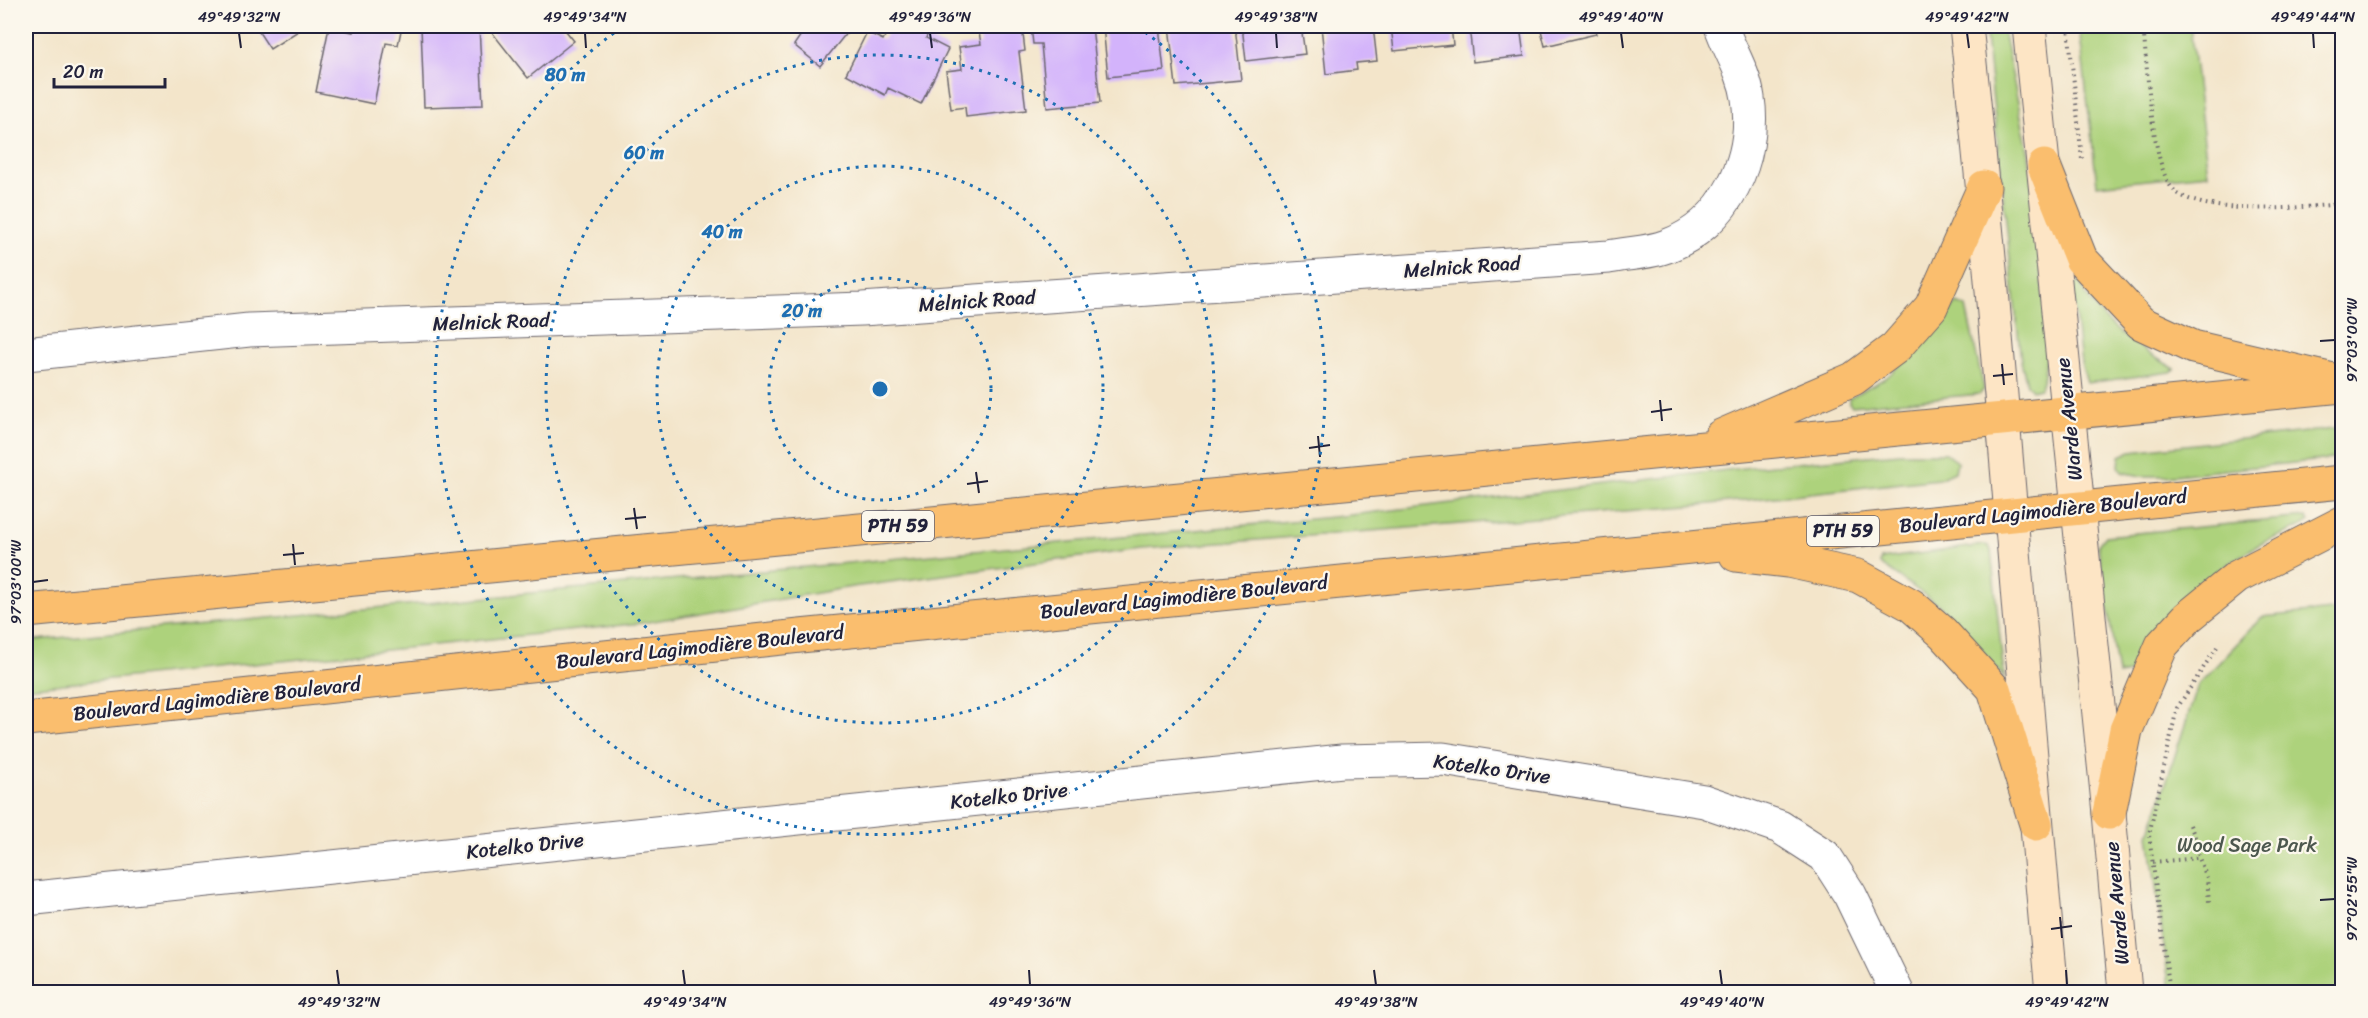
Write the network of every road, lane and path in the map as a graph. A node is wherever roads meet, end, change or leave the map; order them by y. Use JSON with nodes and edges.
{"nodes":[{"id":1,"x":1720,"y":26,"type":"edge"},
{"id":2,"x":1966,"y":26,"type":"edge"},
{"id":3,"x":2029,"y":26,"type":"edge"},
{"id":4,"x":2068,"y":26,"type":"edge"},
{"id":5,"x":2143,"y":26,"type":"edge"},
{"id":6,"x":2044,"y":166,"type":"junction"},
{"id":7,"x":2083,"y":170,"type":"dead end"},
{"id":8,"x":1984,"y":187,"type":"junction"},
{"id":9,"x":2343,"y":204,"type":"edge"},
{"id":10,"x":26,"y":354,"type":"edge"},
{"id":11,"x":2343,"y":384,"type":"edge"},
{"id":12,"x":2068,"y":412,"type":"junction"},
{"id":13,"x":2002,"y":419,"type":"junction"},
{"id":14,"x":1691,"y":449,"type":"junction"},
{"id":15,"x":2343,"y":482,"type":"edge"},
{"id":16,"x":2078,"y":508,"type":"junction"},
{"id":17,"x":2011,"y":515,"type":"junction"},
{"id":18,"x":2343,"y":523,"type":"edge"},
{"id":19,"x":1675,"y":547,"type":"junction"},
{"id":20,"x":26,"y":610,"type":"edge"},
{"id":21,"x":2217,"y":647,"type":"dead end"},
{"id":22,"x":26,"y":719,"type":"edge"},
{"id":23,"x":2109,"y":813,"type":"junction"},
{"id":24,"x":2036,"y":824,"type":"junction"},
{"id":25,"x":2190,"y":825,"type":"dead end"},
{"id":26,"x":2199,"y":858,"type":"junction"},
{"id":27,"x":2153,"y":862,"type":"junction"},
{"id":28,"x":26,"y":899,"type":"edge"},
{"id":29,"x":2209,"y":902,"type":"dead end"},
{"id":30,"x":1896,"y":993,"type":"edge"},
{"id":31,"x":2052,"y":993,"type":"edge"},
{"id":32,"x":2125,"y":993,"type":"edge"},
{"id":33,"x":2170,"y":993,"type":"edge"}],
"edges":[{"from":1,"to":10,"type":"street","name":"Melnick Road"},
{"from":2,"to":8,"type":"street"},
{"from":3,"to":6,"type":"street","name":"Warde Avenue"},
{"from":4,"to":7,"type":"path"},
{"from":5,"to":9,"type":"path"},
{"from":6,"to":11,"type":"main road"},
{"from":6,"to":12,"type":"street","name":"Warde Avenue"},
{"from":8,"to":13,"type":"street"},
{"from":8,"to":14,"type":"main road"},
{"from":11,"to":12,"type":"main road","number":"PTH 59"},
{"from":12,"to":13,"type":"main road","number":"PTH 59"},
{"from":12,"to":16,"type":"street","name":"Warde Avenue"},
{"from":13,"to":14,"type":"main road","number":"PTH 59"},
{"from":13,"to":17,"type":"street"},
{"from":14,"to":20,"type":"main road","number":"PTH 59"},
{"from":15,"to":16,"type":"main road","name":"Boulevard Lagimodière Boulevard","number":"PTH 59"},
{"from":16,"to":17,"type":"main road","name":"Boulevard Lagimodière Boulevard","number":"PTH 59"},
{"from":16,"to":23,"type":"street","name":"Warde Avenue"},
{"from":17,"to":19,"type":"main road","name":"Boulevard Lagimodière Boulevard","number":"PTH 59"},
{"from":17,"to":24,"type":"street"},
{"from":18,"to":23,"type":"main road"},
{"from":19,"to":22,"type":"main road","name":"Boulevard Lagimodière Boulevard","number":"PTH 59"},
{"from":19,"to":24,"type":"main road"},
{"from":21,"to":27,"type":"path"},
{"from":23,"to":32,"type":"street","name":"Warde Avenue"},
{"from":24,"to":31,"type":"street"},
{"from":25,"to":26,"type":"path"},
{"from":26,"to":27,"type":"path"},
{"from":26,"to":29,"type":"path"},
{"from":27,"to":33,"type":"path"},
{"from":28,"to":30,"type":"street","name":"Kotelko Drive"}]}
